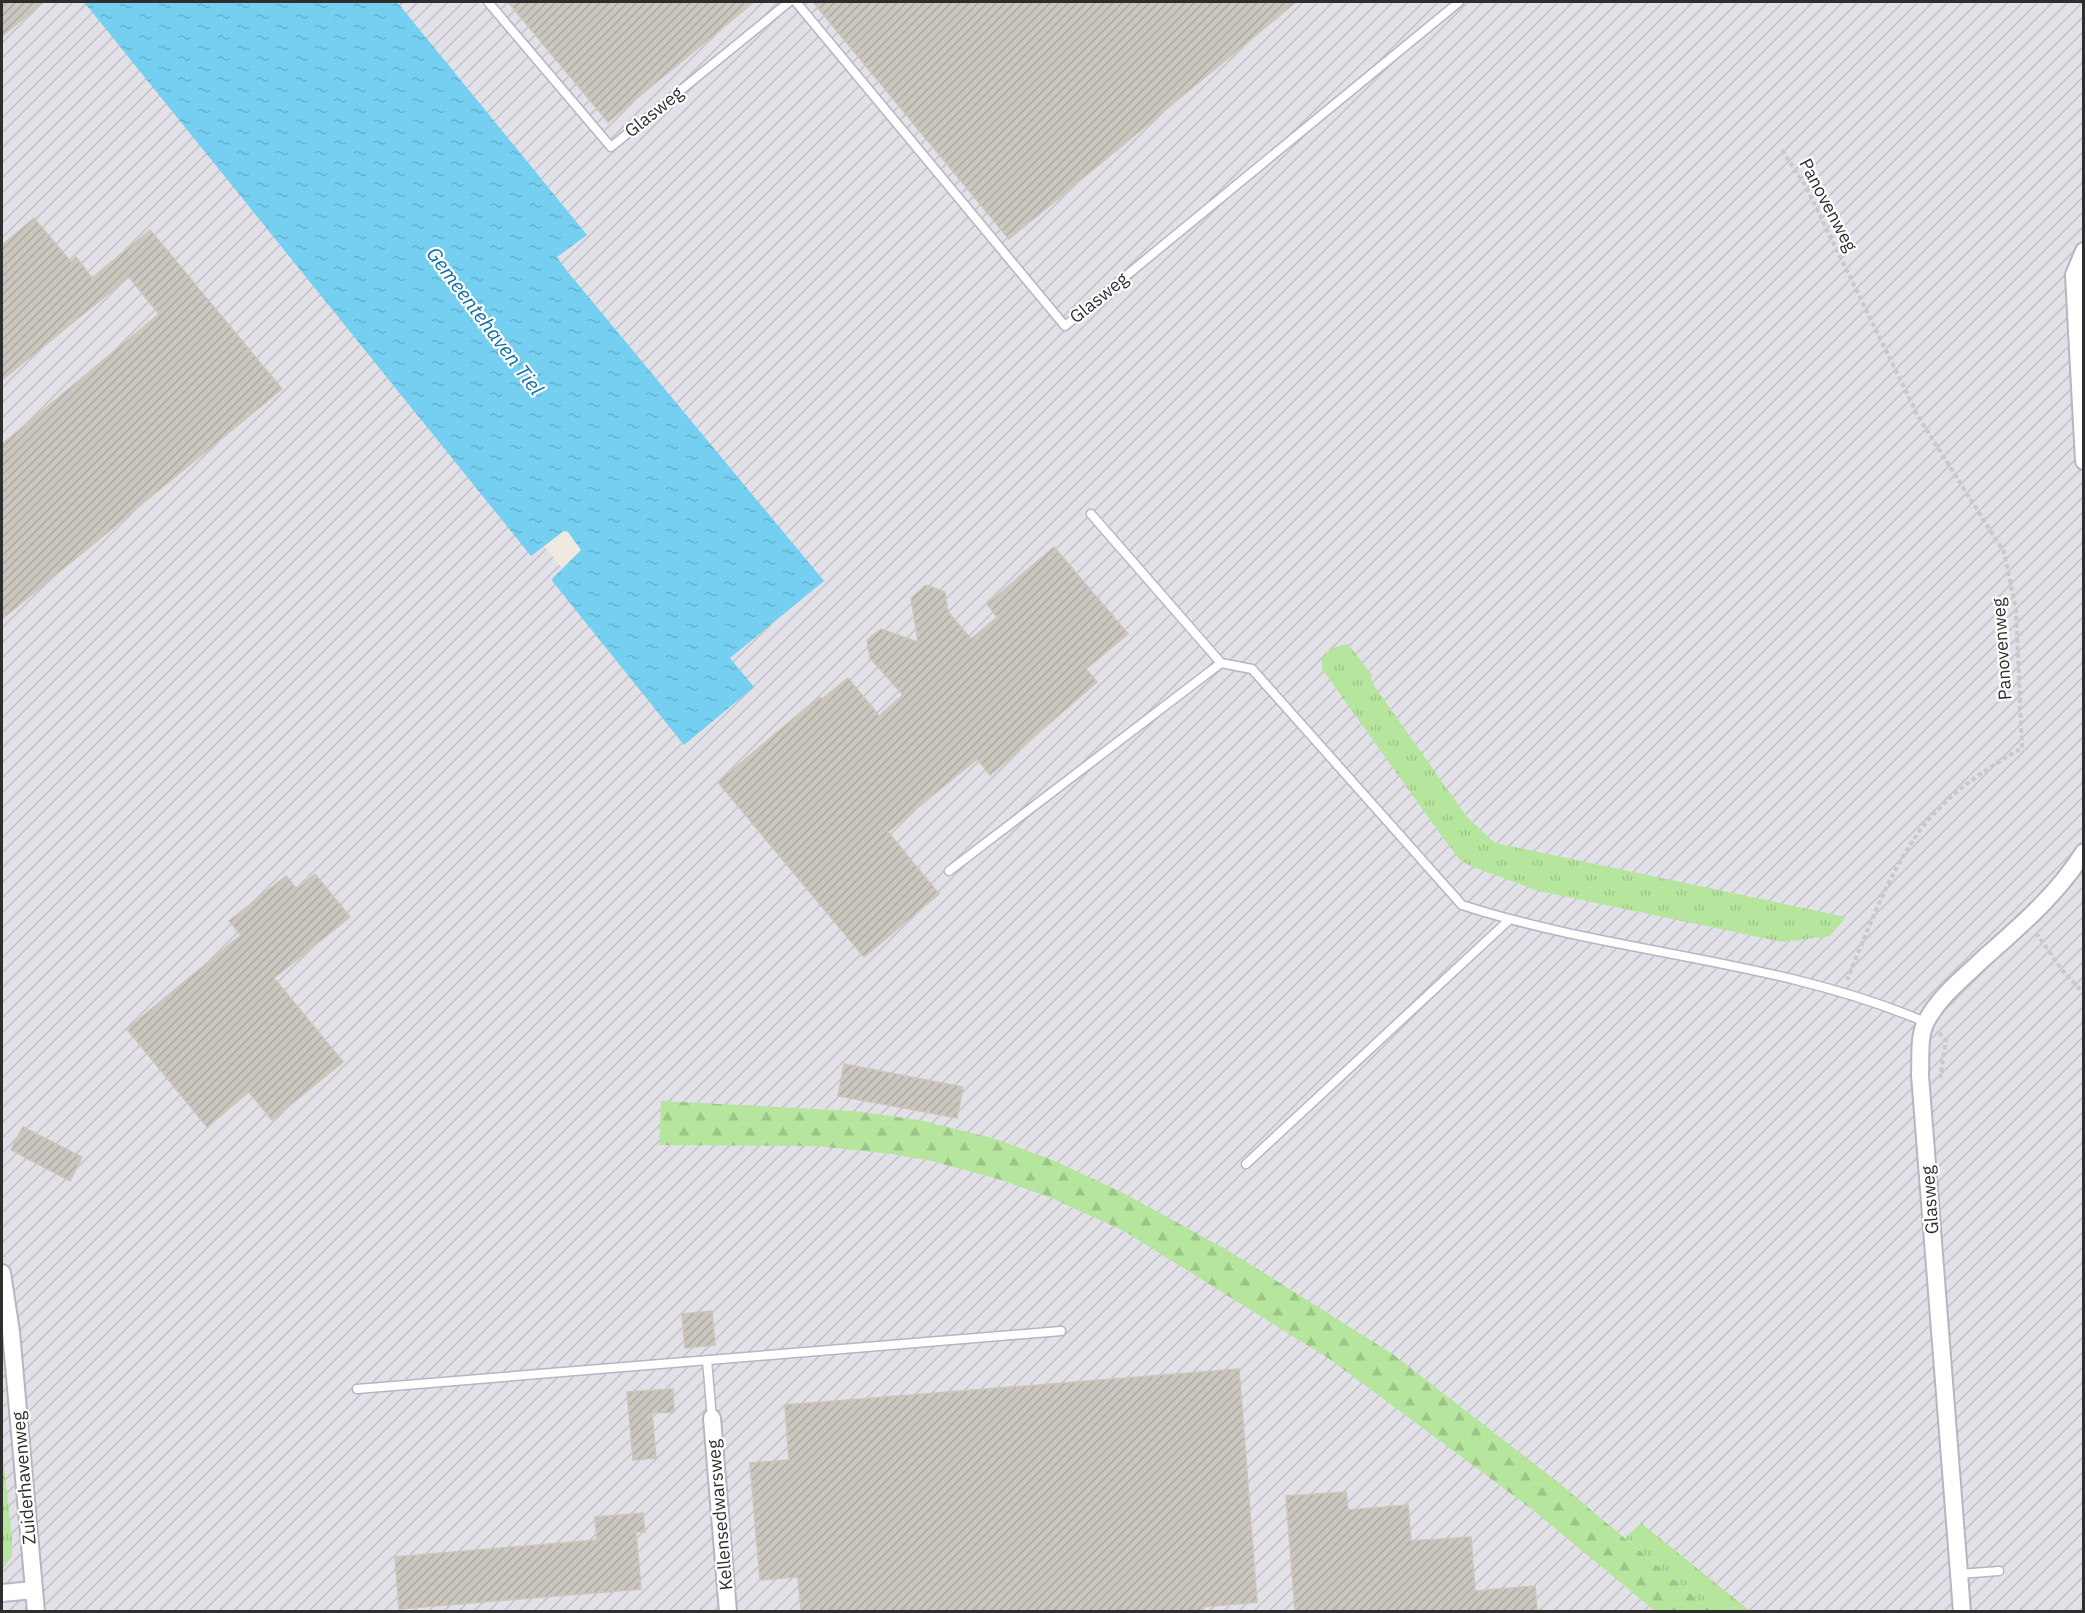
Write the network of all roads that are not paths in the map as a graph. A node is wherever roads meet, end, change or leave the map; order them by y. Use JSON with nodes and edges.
{"nodes":[{"id":1,"x":488,"y":2,"type":"edge"},
{"id":2,"x":789,"y":2,"type":"edge"},
{"id":3,"x":796,"y":2,"type":"edge"},
{"id":4,"x":1459,"y":2,"type":"edge"},
{"id":5,"x":2084,"y":251,"type":"edge"},
{"id":6,"x":2084,"y":461,"type":"edge"},
{"id":7,"x":1091,"y":513,"type":"dead end"},
{"id":8,"x":1221,"y":663,"type":"junction"},
{"id":9,"x":2084,"y":852,"type":"edge"},
{"id":10,"x":949,"y":871,"type":"dead end"},
{"id":11,"x":1509,"y":920,"type":"junction"},
{"id":12,"x":1925,"y":1022,"type":"junction"},
{"id":13,"x":1246,"y":1164,"type":"dead end"},
{"id":14,"x":2,"y":1273,"type":"edge"},
{"id":15,"x":1061,"y":1331,"type":"dead end"},
{"id":16,"x":707,"y":1360,"type":"junction"},
{"id":17,"x":357,"y":1389,"type":"dead end"},
{"id":18,"x":712,"y":1418,"type":"joint"},
{"id":19,"x":1999,"y":1571,"type":"dead end"},
{"id":20,"x":1959,"y":1574,"type":"junction"},
{"id":21,"x":34,"y":1590,"type":"junction"},
{"id":22,"x":2,"y":1593,"type":"edge"},
{"id":23,"x":36,"y":1611,"type":"edge"},
{"id":24,"x":728,"y":1611,"type":"edge"},
{"id":25,"x":1962,"y":1611,"type":"edge"}],
"edges":[{"from":1,"to":2,"type":"lane","name":"Glasweg"},
{"from":3,"to":4,"type":"lane","name":"Glasweg"},
{"from":5,"to":6,"type":"street"},
{"from":7,"to":8,"type":"lane"},
{"from":8,"to":10,"type":"lane"},
{"from":8,"to":11,"type":"lane"},
{"from":9,"to":12,"type":"street","name":"Glasweg"},
{"from":11,"to":12,"type":"lane"},
{"from":11,"to":13,"type":"lane"},
{"from":12,"to":20,"type":"street","name":"Glasweg"},
{"from":14,"to":21,"type":"street","name":"Zuiderhavenweg"},
{"from":15,"to":16,"type":"lane"},
{"from":16,"to":17,"type":"lane"},
{"from":16,"to":18,"type":"lane"},
{"from":18,"to":24,"type":"street","name":"Kellensedwarsweg"},
{"from":19,"to":20,"type":"lane"},
{"from":20,"to":25,"type":"street","name":"Glasweg"},
{"from":21,"to":22,"type":"street"},
{"from":21,"to":23,"type":"street","name":"Zuiderhavenweg"}]}
